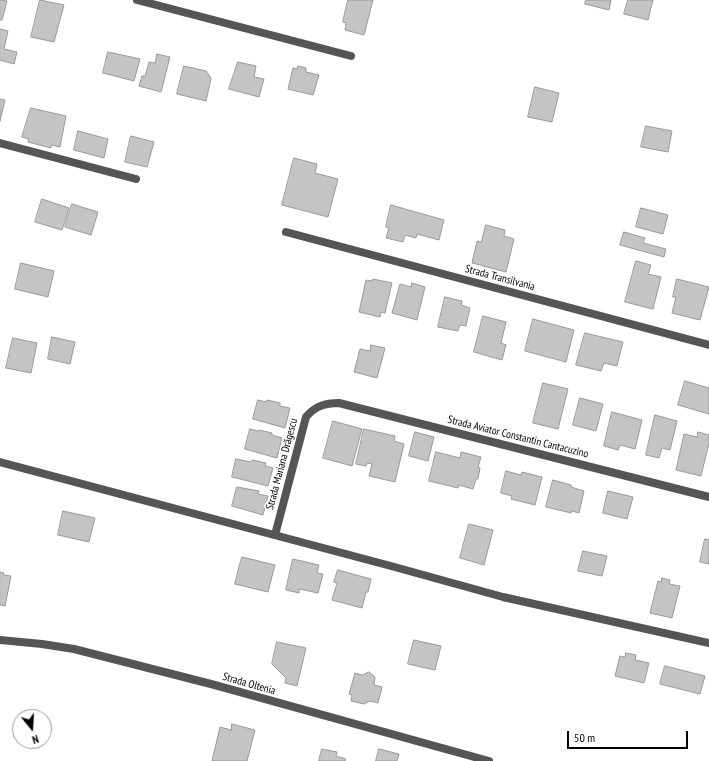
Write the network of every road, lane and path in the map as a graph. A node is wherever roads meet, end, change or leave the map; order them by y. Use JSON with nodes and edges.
{"nodes":[{"id":1,"x":137,"y":0,"type":"edge"},
{"id":2,"x":351,"y":56,"type":"dead end"},
{"id":3,"x":0,"y":143,"type":"edge"},
{"id":4,"x":136,"y":179,"type":"dead end"},
{"id":5,"x":286,"y":232,"type":"dead end"},
{"id":6,"x":709,"y":345,"type":"edge"},
{"id":7,"x":321,"y":405,"type":"joint"},
{"id":8,"x":0,"y":462,"type":"edge"},
{"id":9,"x":709,"y":497,"type":"edge"},
{"id":10,"x":274,"y":535,"type":"junction"},
{"id":11,"x":0,"y":640,"type":"edge"},
{"id":12,"x":709,"y":643,"type":"edge"},
{"id":13,"x":488,"y":761,"type":"edge"}],
"edges":[{"from":1,"to":2,"type":"street"},
{"from":3,"to":4,"type":"street"},
{"from":5,"to":6,"type":"street","name":"Strada Transilvania"},
{"from":7,"to":9,"type":"street","name":"Strada Aviator Constantin Cantacuzino"},
{"from":7,"to":10,"type":"street","name":"Strada Mariana Drăgescu"},
{"from":8,"to":10,"type":"street"},
{"from":10,"to":12,"type":"street"},
{"from":11,"to":13,"type":"street","name":"Strada Oltenia"}]}
